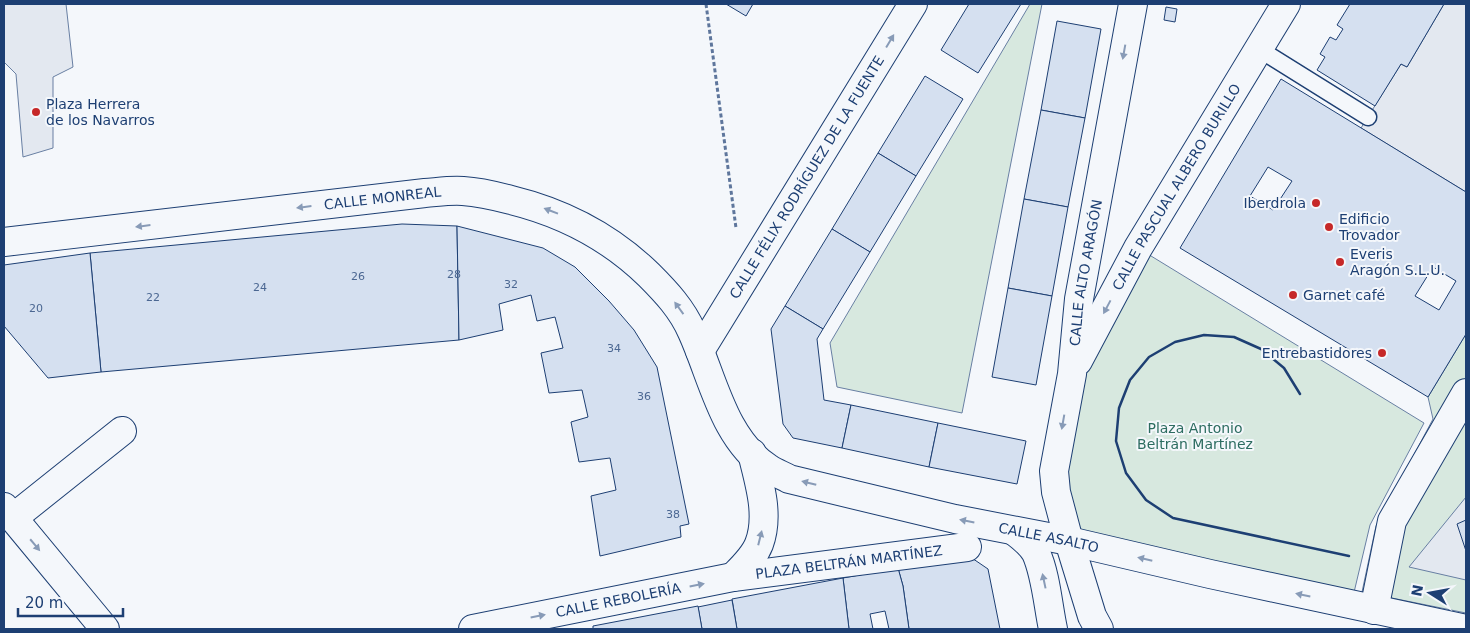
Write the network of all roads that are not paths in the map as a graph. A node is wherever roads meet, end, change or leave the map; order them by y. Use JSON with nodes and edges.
{"nodes":[{"id":1,"x":913,"y":4,"type":"edge"},
{"id":2,"x":1133,"y":4,"type":"edge"},
{"id":3,"x":1286,"y":4,"type":"edge"},
{"id":4,"x":1259,"y":49,"type":"junction"},
{"id":5,"x":1368,"y":117,"type":"dead end"},
{"id":6,"x":4,"y":242,"type":"edge"},
{"id":7,"x":700,"y":351,"type":"junction"},
{"id":8,"x":1072,"y":374,"type":"junction"},
{"id":9,"x":1466,"y":393,"type":"edge"},
{"id":10,"x":122,"y":431,"type":"dead end"},
{"id":11,"x":752,"y":453,"type":"junction"},
{"id":12,"x":8,"y":513,"type":"edge"},
{"id":13,"x":1014,"y":531,"type":"junction"},
{"id":14,"x":1069,"y":541,"type":"junction"},
{"id":15,"x":967,"y":547,"type":"dead end"},
{"id":16,"x":733,"y":578,"type":"junction"},
{"id":17,"x":1374,"y":610,"type":"junction"},
{"id":18,"x":105,"y":629,"type":"edge"},
{"id":19,"x":473,"y":629,"type":"edge"},
{"id":20,"x":1053,"y":629,"type":"edge"},
{"id":21,"x":1099,"y":629,"type":"edge"},
{"id":22,"x":1466,"y":629,"type":"edge"}],
"edges":[{"from":7,"to":1,"type":"street","name":"CALLE FÉLIX RODRÍGUEZ DE LA FUENTE","one_way":true},
{"from":2,"to":8,"type":"street","name":"CALLE ALTO ARAGÓN","one_way":true},
{"from":3,"to":4,"type":"street","name":"CALLE PASCUAL ALBERO BURILLO"},
{"from":4,"to":5,"type":"lane"},
{"from":4,"to":8,"type":"street","name":"CALLE PASCUAL ALBERO BURILLO","one_way":true},
{"from":7,"to":6,"type":"street","name":"CALLE MONREAL","one_way":true},
{"from":7,"to":11,"type":"street","name":"CALLE ASALTO"},
{"from":8,"to":14,"type":"street","name":"CALLE ALTO ARAGÓN","one_way":true},
{"from":9,"to":17,"type":"street"},
{"from":10,"to":12,"type":"street"},
{"from":13,"to":11,"type":"street","name":"CALLE ASALTO","one_way":true},
{"from":16,"to":11,"type":"street","one_way":true},
{"from":12,"to":18,"type":"street","one_way":true},
{"from":13,"to":14,"type":"street","name":"CALLE ASALTO"},
{"from":20,"to":13,"type":"street","one_way":true},
{"from":17,"to":14,"type":"street","name":"CALLE ASALTO","one_way":true},
{"from":14,"to":21,"type":"street","name":"CALLE ALTO ARAGÓN"},
{"from":15,"to":16,"type":"street","name":"PLAZA BELTRÁN MARTÍNEZ"},
{"from":19,"to":16,"type":"street","name":"CALLE REBOLERÍA","one_way":true},
{"from":17,"to":22,"type":"street","name":"CALLE ASALTO"}]}
